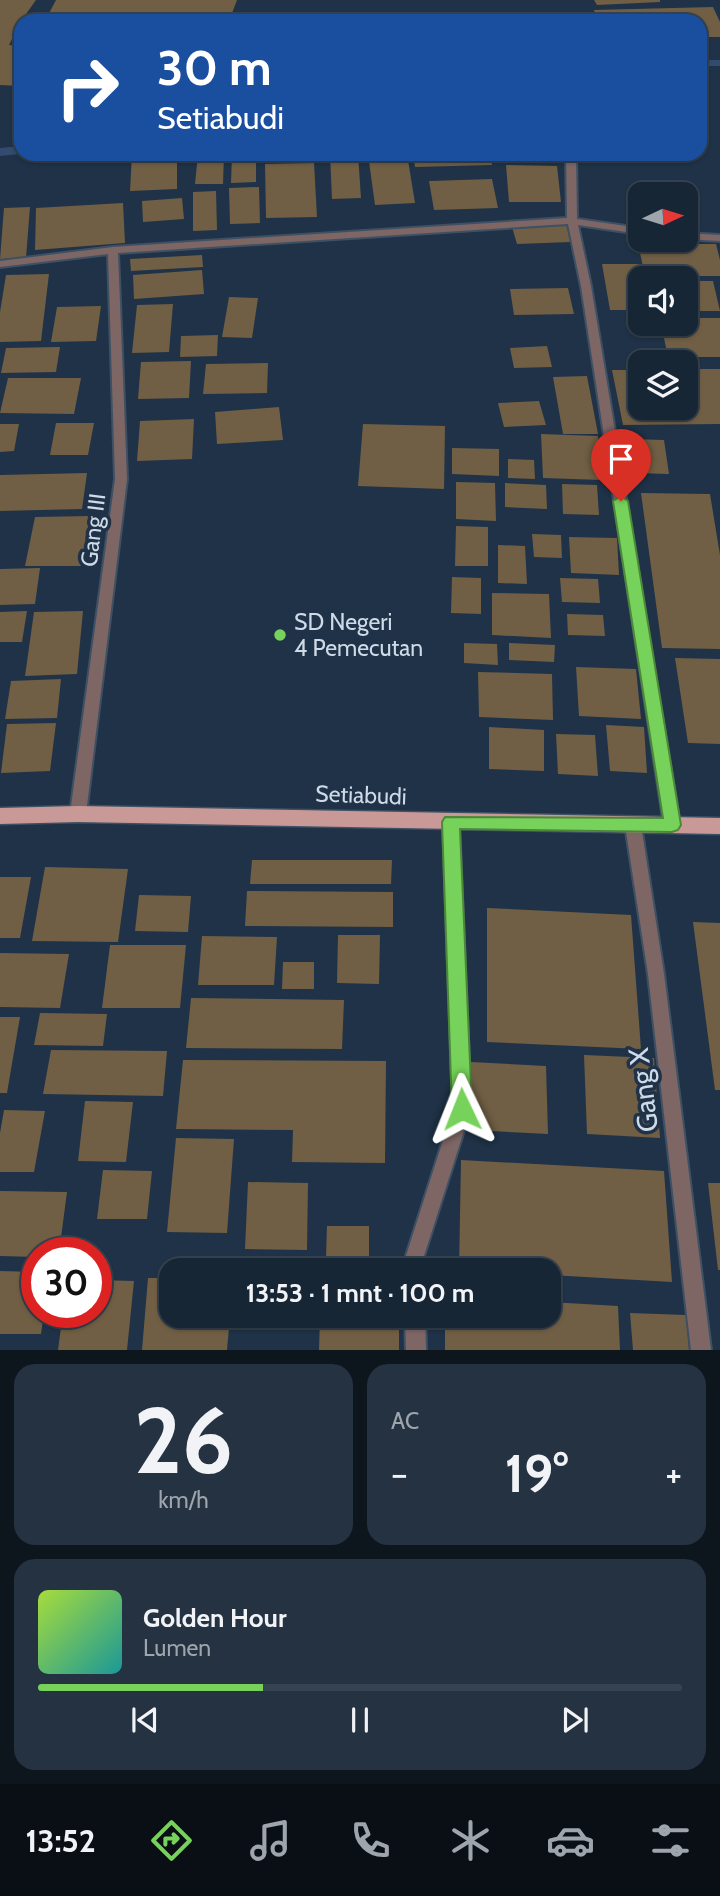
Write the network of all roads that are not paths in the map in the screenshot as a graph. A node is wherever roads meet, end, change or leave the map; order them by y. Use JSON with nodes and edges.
{"nodes":[{"id":1,"x":571,"y":161,"type":"edge"},
{"id":2,"x":572,"y":221,"type":"junction"},
{"id":3,"x":628,"y":229,"type":"edge"},
{"id":4,"x":698,"y":237,"type":"edge"},
{"id":5,"x":720,"y":238,"type":"edge"},
{"id":6,"x":113,"y":250,"type":"junction"},
{"id":7,"x":0,"y":264,"type":"edge"},
{"id":8,"x":78,"y":814,"type":"junction"},
{"id":9,"x":0,"y":816,"type":"edge"},
{"id":10,"x":451,"y":822,"type":"junction"},
{"id":11,"x":633,"y":825,"type":"junction"},
{"id":12,"x":672,"y":825,"type":"junction"},
{"id":13,"x":720,"y":826,"type":"edge"},
{"id":14,"x":414,"y":1258,"type":"edge"},
{"id":15,"x":415,"y":1328,"type":"edge"},
{"id":16,"x":416,"y":1350,"type":"edge"},
{"id":17,"x":701,"y":1350,"type":"edge"}],
"edges":[{"from":1,"to":2,"type":"street"},
{"from":2,"to":3,"type":"street"},
{"from":2,"to":6,"type":"street"},
{"from":2,"to":12,"type":"street"},
{"from":4,"to":5,"type":"street"},
{"from":6,"to":7,"type":"street"},
{"from":6,"to":8,"type":"street","name":"Gang III"},
{"from":8,"to":9,"type":"main road","name":"Setiabudi"},
{"from":8,"to":10,"type":"main road","name":"Setiabudi"},
{"from":10,"to":11,"type":"main road","name":"Setiabudi"},
{"from":10,"to":14,"type":"street"},
{"from":11,"to":12,"type":"main road","name":"Setiabudi"},
{"from":11,"to":17,"type":"street","name":"Gang X"},
{"from":12,"to":13,"type":"main road","name":"Setiabudi"},
{"from":15,"to":16,"type":"street"}]}
